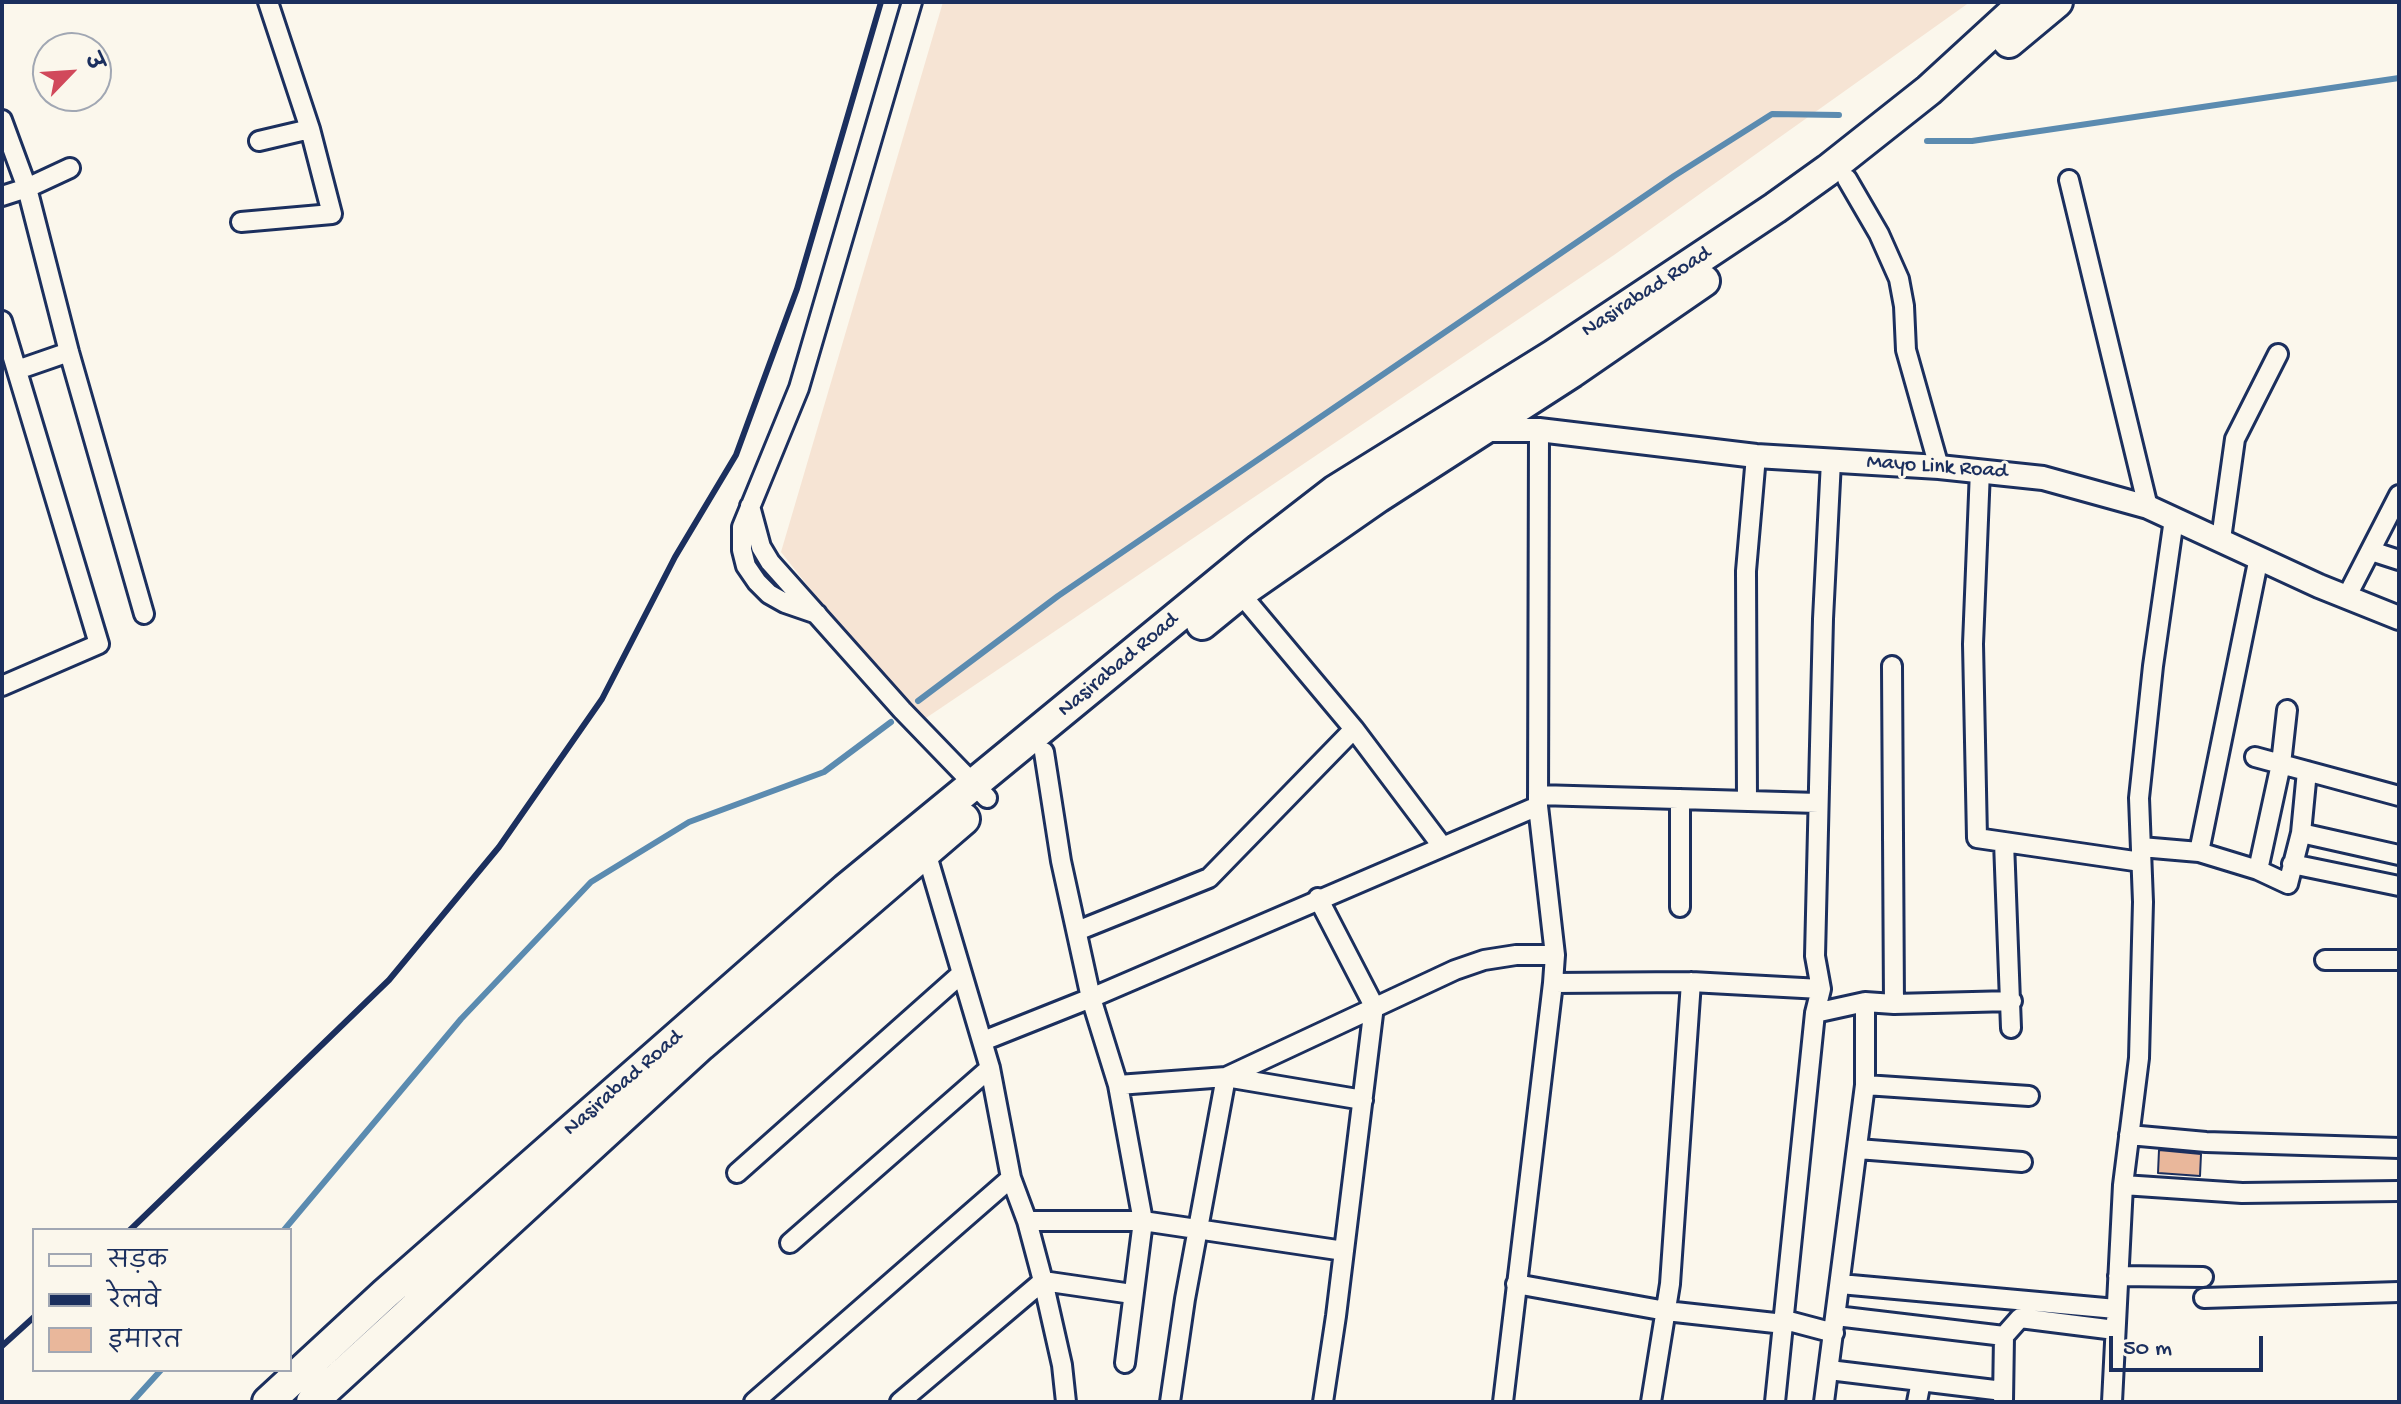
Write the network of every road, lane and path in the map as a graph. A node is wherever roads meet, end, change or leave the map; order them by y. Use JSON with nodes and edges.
{"nodes":[{"id":1,"x":268,"y":2,"type":"edge"},
{"id":2,"x":912,"y":2,"type":"edge"},
{"id":3,"x":2025,"y":2,"type":"edge"},
{"id":4,"x":2057,"y":2,"type":"edge"},
{"id":5,"x":2,"y":120,"type":"edge"},
{"id":6,"x":310,"y":129,"type":"junction"},
{"id":7,"x":259,"y":141,"type":"dead end"},
{"id":8,"x":70,"y":168,"type":"dead end"},
{"id":9,"x":1847,"y":179,"type":"junction"},
{"id":10,"x":2069,"y":180,"type":"dead end"},
{"id":11,"x":27,"y":188,"type":"junction"},
{"id":12,"x":2,"y":196,"type":"edge"},
{"id":13,"x":241,"y":222,"type":"dead end"},
{"id":14,"x":2,"y":321,"type":"edge"},
{"id":15,"x":69,"y":352,"type":"junction"},
{"id":16,"x":2278,"y":354,"type":"dead end"},
{"id":17,"x":17,"y":370,"type":"junction"},
{"id":18,"x":1450,"y":419,"type":"junction"},
{"id":19,"x":1479,"y":430,"type":"junction"},
{"id":20,"x":1539,"y":430,"type":"junction"},
{"id":21,"x":1756,"y":456,"type":"junction"},
{"id":22,"x":1831,"y":461,"type":"junction"},
{"id":23,"x":1939,"y":467,"type":"junction"},
{"id":24,"x":1980,"y":470,"type":"junction"},
{"id":25,"x":2399,"y":495,"type":"edge"},
{"id":26,"x":2148,"y":507,"type":"junction"},
{"id":27,"x":2174,"y":519,"type":"junction"},
{"id":28,"x":2221,"y":539,"type":"junction"},
{"id":29,"x":2371,"y":551,"type":"junction"},
{"id":30,"x":2259,"y":557,"type":"junction"},
{"id":31,"x":2399,"y":560,"type":"edge"},
{"id":32,"x":1240,"y":593,"type":"junction"},
{"id":33,"x":2347,"y":596,"type":"junction"},
{"id":34,"x":144,"y":614,"type":"dead end"},
{"id":35,"x":2399,"y":618,"type":"edge"},
{"id":36,"x":1892,"y":666,"type":"dead end"},
{"id":37,"x":2,"y":686,"type":"edge"},
{"id":38,"x":2287,"y":710,"type":"dead end"},
{"id":39,"x":1354,"y":729,"type":"junction"},
{"id":40,"x":1044,"y":752,"type":"junction"},
{"id":41,"x":2255,"y":757,"type":"dead end"},
{"id":42,"x":2281,"y":764,"type":"junction"},
{"id":43,"x":2307,"y":771,"type":"junction"},
{"id":44,"x":981,"y":791,"type":"junction"},
{"id":45,"x":2399,"y":796,"type":"edge"},
{"id":46,"x":1680,"y":799,"type":"junction"},
{"id":47,"x":1538,"y":800,"type":"junction"},
{"id":48,"x":1747,"y":801,"type":"junction"},
{"id":49,"x":1818,"y":803,"type":"junction"},
{"id":50,"x":2301,"y":833,"type":"junction"},
{"id":51,"x":2004,"y":842,"type":"junction"},
{"id":52,"x":1442,"y":846,"type":"junction"},
{"id":53,"x":926,"y":852,"type":"junction"},
{"id":54,"x":2199,"y":852,"type":"junction"},
{"id":55,"x":2141,"y":854,"type":"junction"},
{"id":56,"x":2399,"y":855,"type":"edge"},
{"id":57,"x":2292,"y":864,"type":"junction"},
{"id":58,"x":2258,"y":870,"type":"junction"},
{"id":59,"x":2399,"y":886,"type":"edge"},
{"id":60,"x":1318,"y":898,"type":"junction"},
{"id":61,"x":1680,"y":907,"type":"dead end"},
{"id":62,"x":1077,"y":931,"type":"junction"},
{"id":63,"x":1555,"y":955,"type":"junction"},
{"id":64,"x":2325,"y":960,"type":"dead end"},
{"id":65,"x":2399,"y":960,"type":"edge"},
{"id":66,"x":961,"y":974,"type":"junction"},
{"id":67,"x":1691,"y":982,"type":"junction"},
{"id":68,"x":1553,"y":983,"type":"junction"},
{"id":69,"x":1821,"y":989,"type":"junction"},
{"id":70,"x":1091,"y":998,"type":"junction"},
{"id":71,"x":2012,"y":1001,"type":"junction"},
{"id":72,"x":1865,"y":1002,"type":"junction"},
{"id":73,"x":1894,"y":1004,"type":"junction"},
{"id":74,"x":1374,"y":1006,"type":"junction"},
{"id":75,"x":1815,"y":1013,"type":"junction"},
{"id":76,"x":2011,"y":1028,"type":"dead end"},
{"id":77,"x":983,"y":1041,"type":"junction"},
{"id":78,"x":990,"y":1068,"type":"junction"},
{"id":79,"x":1226,"y":1077,"type":"junction"},
{"id":80,"x":1118,"y":1085,"type":"junction"},
{"id":81,"x":1865,"y":1085,"type":"junction"},
{"id":82,"x":2029,"y":1096,"type":"dead end"},
{"id":83,"x":1363,"y":1100,"type":"junction"},
{"id":84,"x":2129,"y":1135,"type":"junction"},
{"id":85,"x":2399,"y":1148,"type":"edge"},
{"id":86,"x":1858,"y":1149,"type":"junction"},
{"id":87,"x":2022,"y":1162,"type":"dead end"},
{"id":88,"x":737,"y":1173,"type":"dead end"},
{"id":89,"x":1011,"y":1178,"type":"junction"},
{"id":90,"x":2123,"y":1185,"type":"junction"},
{"id":91,"x":2399,"y":1191,"type":"edge"},
{"id":92,"x":1027,"y":1221,"type":"junction"},
{"id":93,"x":1143,"y":1221,"type":"junction"},
{"id":94,"x":1198,"y":1230,"type":"junction"},
{"id":95,"x":790,"y":1243,"type":"dead end"},
{"id":96,"x":1344,"y":1251,"type":"junction"},
{"id":97,"x":2118,"y":1276,"type":"junction"},
{"id":98,"x":2203,"y":1277,"type":"dead end"},
{"id":99,"x":1043,"y":1281,"type":"junction"},
{"id":100,"x":1516,"y":1284,"type":"junction"},
{"id":101,"x":1840,"y":1284,"type":"junction"},
{"id":102,"x":2399,"y":1292,"type":"edge"},
{"id":103,"x":1132,"y":1294,"type":"junction"},
{"id":104,"x":2204,"y":1298,"type":"dead end"},
{"id":105,"x":2116,"y":1309,"type":"junction"},
{"id":106,"x":1666,"y":1311,"type":"junction"},
{"id":107,"x":1784,"y":1322,"type":"junction"},
{"id":108,"x":1835,"y":1324,"type":"junction"},
{"id":109,"x":2115,"y":1330,"type":"junction"},
{"id":110,"x":2004,"y":1336,"type":"junction"},
{"id":111,"x":1125,"y":1363,"type":"dead end"},
{"id":112,"x":1829,"y":1370,"type":"junction"},
{"id":113,"x":1921,"y":1381,"type":"junction"},
{"id":114,"x":2003,"y":1397,"type":"edge"},
{"id":115,"x":268,"y":1402,"type":"edge"},
{"id":116,"x":312,"y":1402,"type":"edge"},
{"id":117,"x":754,"y":1402,"type":"edge"},
{"id":118,"x":900,"y":1402,"type":"edge"},
{"id":119,"x":1066,"y":1402,"type":"edge"},
{"id":120,"x":1170,"y":1402,"type":"edge"},
{"id":121,"x":1323,"y":1402,"type":"edge"},
{"id":122,"x":1503,"y":1402,"type":"edge"},
{"id":123,"x":1651,"y":1402,"type":"edge"},
{"id":124,"x":1775,"y":1402,"type":"edge"},
{"id":125,"x":1824,"y":1402,"type":"edge"},
{"id":126,"x":1917,"y":1402,"type":"edge"},
{"id":127,"x":2112,"y":1402,"type":"edge"}],
"edges":[{"from":1,"to":6,"type":"street"},
{"from":2,"to":44,"type":"street"},
{"from":3,"to":18,"type":"highway","name":"Nasirabad Road"},
{"from":4,"to":9,"type":"highway","name":"Nasirabad Road"},
{"from":5,"to":11,"type":"street"},
{"from":6,"to":7,"type":"street"},
{"from":6,"to":13,"type":"street"},
{"from":8,"to":11,"type":"street"},
{"from":9,"to":19,"type":"highway","name":"Nasirabad Road"},
{"from":9,"to":23,"type":"street"},
{"from":10,"to":26,"type":"street"},
{"from":11,"to":12,"type":"street"},
{"from":11,"to":15,"type":"street"},
{"from":14,"to":17,"type":"street"},
{"from":15,"to":17,"type":"street"},
{"from":15,"to":34,"type":"street"},
{"from":16,"to":28,"type":"street"},
{"from":17,"to":37,"type":"street"},
{"from":18,"to":19,"type":"street","name":"Mayo Link Road"},
{"from":18,"to":44,"type":"highway","name":"Nasirabad Road"},
{"from":19,"to":20,"type":"street","name":"Mayo Link Road"},
{"from":19,"to":32,"type":"highway","name":"Nasirabad Road"},
{"from":20,"to":21,"type":"street","name":"Mayo Link Road"},
{"from":20,"to":47,"type":"street"},
{"from":21,"to":22,"type":"street","name":"Mayo Link Road"},
{"from":21,"to":48,"type":"street"},
{"from":22,"to":23,"type":"street","name":"Mayo Link Road"},
{"from":22,"to":49,"type":"street"},
{"from":23,"to":24,"type":"street","name":"Mayo Link Road"},
{"from":24,"to":26,"type":"street","name":"Mayo Link Road"},
{"from":24,"to":51,"type":"street"},
{"from":25,"to":29,"type":"street"},
{"from":26,"to":27,"type":"street","name":"Mayo Link Road"},
{"from":27,"to":28,"type":"street","name":"Mayo Link Road"},
{"from":27,"to":55,"type":"street"},
{"from":28,"to":30,"type":"street","name":"Mayo Link Road"},
{"from":29,"to":31,"type":"street"},
{"from":29,"to":33,"type":"street"},
{"from":30,"to":33,"type":"street","name":"Mayo Link Road"},
{"from":30,"to":54,"type":"street"},
{"from":32,"to":39,"type":"street"},
{"from":32,"to":40,"type":"highway","name":"Nasirabad Road"},
{"from":33,"to":35,"type":"street","name":"Mayo Link Road"},
{"from":36,"to":73,"type":"street"},
{"from":38,"to":42,"type":"street"},
{"from":39,"to":52,"type":"street"},
{"from":39,"to":62,"type":"street"},
{"from":40,"to":44,"type":"highway","name":"Nasirabad Road"},
{"from":40,"to":62,"type":"street"},
{"from":41,"to":42,"type":"street"},
{"from":42,"to":43,"type":"street"},
{"from":42,"to":58,"type":"street"},
{"from":43,"to":45,"type":"street"},
{"from":43,"to":50,"type":"street"},
{"from":44,"to":53,"type":"highway","name":"Nasirabad Road"},
{"from":44,"to":115,"type":"highway","name":"Nasirabad Road"},
{"from":46,"to":47,"type":"street"},
{"from":46,"to":48,"type":"street"},
{"from":46,"to":61,"type":"street"},
{"from":47,"to":52,"type":"street"},
{"from":47,"to":63,"type":"street"},
{"from":48,"to":49,"type":"street"},
{"from":49,"to":69,"type":"street"},
{"from":50,"to":56,"type":"street"},
{"from":50,"to":57,"type":"street"},
{"from":51,"to":55,"type":"street"},
{"from":51,"to":71,"type":"street"},
{"from":52,"to":60,"type":"street"},
{"from":53,"to":66,"type":"street"},
{"from":53,"to":116,"type":"highway","name":"Nasirabad Road"},
{"from":54,"to":55,"type":"street"},
{"from":54,"to":58,"type":"street"},
{"from":55,"to":84,"type":"street"},
{"from":57,"to":58,"type":"street"},
{"from":57,"to":59,"type":"street"},
{"from":60,"to":70,"type":"street"},
{"from":60,"to":74,"type":"street"},
{"from":62,"to":70,"type":"street"},
{"from":63,"to":68,"type":"street"},
{"from":63,"to":74,"type":"street"},
{"from":64,"to":65,"type":"street"},
{"from":66,"to":77,"type":"street"},
{"from":66,"to":88,"type":"street"},
{"from":67,"to":68,"type":"street"},
{"from":67,"to":69,"type":"street"},
{"from":67,"to":106,"type":"street"},
{"from":68,"to":100,"type":"street"},
{"from":69,"to":75,"type":"street"},
{"from":70,"to":77,"type":"street"},
{"from":70,"to":80,"type":"street"},
{"from":71,"to":73,"type":"street"},
{"from":71,"to":76,"type":"street"},
{"from":72,"to":73,"type":"street"},
{"from":72,"to":75,"type":"street"},
{"from":72,"to":81,"type":"street"},
{"from":74,"to":79,"type":"street"},
{"from":74,"to":83,"type":"street"},
{"from":75,"to":107,"type":"street"},
{"from":77,"to":78,"type":"street"},
{"from":78,"to":89,"type":"street"},
{"from":78,"to":95,"type":"street"},
{"from":79,"to":80,"type":"street"},
{"from":79,"to":83,"type":"street"},
{"from":79,"to":94,"type":"street"},
{"from":80,"to":93,"type":"street"},
{"from":81,"to":82,"type":"street"},
{"from":81,"to":86,"type":"street"},
{"from":83,"to":96,"type":"street"},
{"from":84,"to":85,"type":"street"},
{"from":84,"to":90,"type":"street"},
{"from":86,"to":87,"type":"street"},
{"from":86,"to":101,"type":"street"},
{"from":89,"to":92,"type":"street"},
{"from":89,"to":117,"type":"street"},
{"from":90,"to":91,"type":"street"},
{"from":90,"to":97,"type":"street"},
{"from":92,"to":93,"type":"street"},
{"from":92,"to":99,"type":"street"},
{"from":93,"to":94,"type":"street"},
{"from":93,"to":103,"type":"street"},
{"from":94,"to":96,"type":"street"},
{"from":94,"to":120,"type":"street"},
{"from":96,"to":121,"type":"street"},
{"from":97,"to":98,"type":"street"},
{"from":97,"to":105,"type":"street"},
{"from":99,"to":103,"type":"street"},
{"from":99,"to":118,"type":"street"},
{"from":99,"to":119,"type":"street"},
{"from":100,"to":106,"type":"street"},
{"from":100,"to":122,"type":"street"},
{"from":101,"to":105,"type":"street"},
{"from":101,"to":108,"type":"street"},
{"from":102,"to":104,"type":"street"},
{"from":103,"to":111,"type":"street"},
{"from":105,"to":109,"type":"street"},
{"from":106,"to":107,"type":"street"},
{"from":106,"to":123,"type":"street"},
{"from":107,"to":108,"type":"street"},
{"from":107,"to":124,"type":"street"},
{"from":108,"to":110,"type":"street"},
{"from":108,"to":112,"type":"street"},
{"from":109,"to":110,"type":"street"},
{"from":109,"to":127,"type":"street"},
{"from":110,"to":114,"type":"street"},
{"from":112,"to":113,"type":"street"},
{"from":112,"to":125,"type":"street"},
{"from":113,"to":114,"type":"street"},
{"from":113,"to":126,"type":"street"}]}
